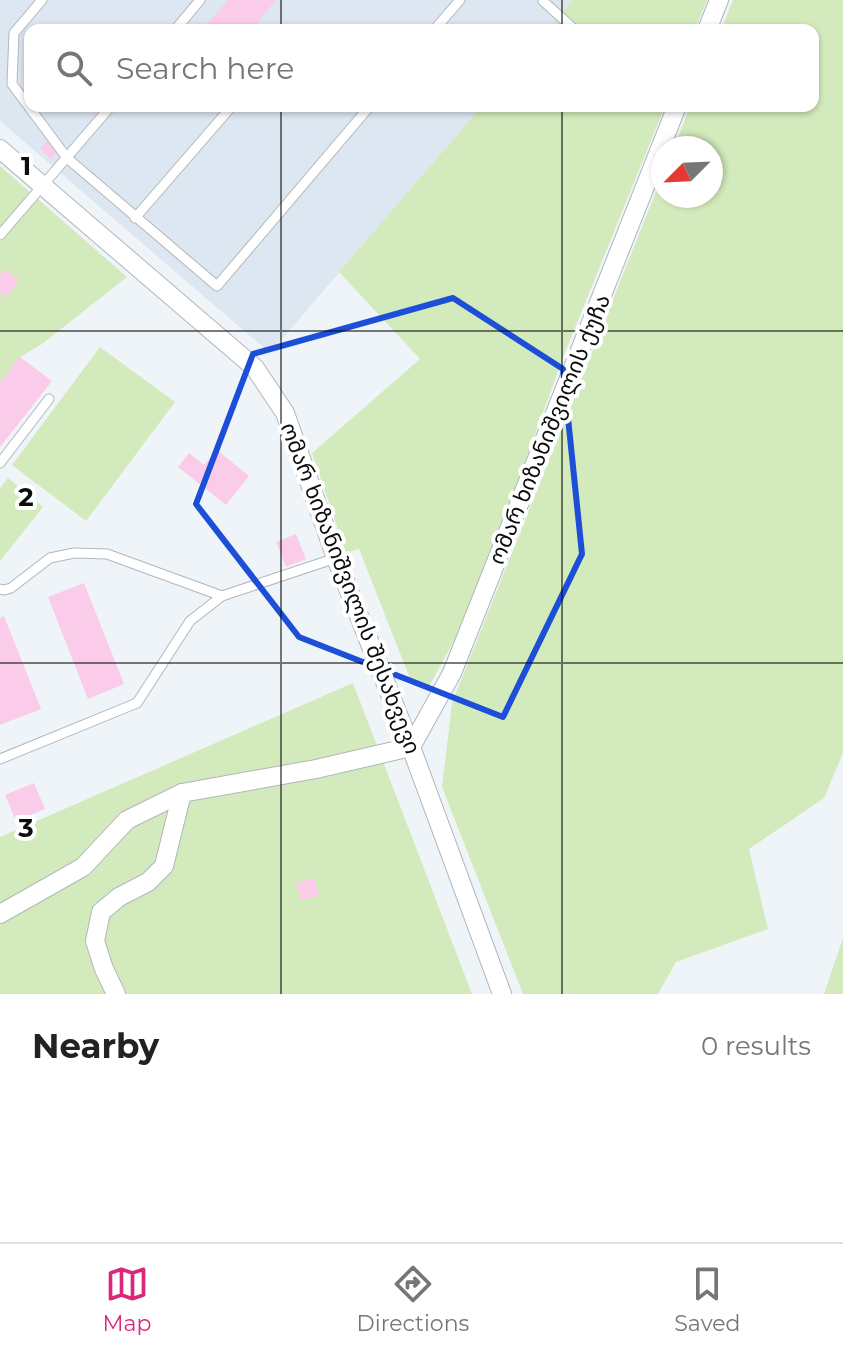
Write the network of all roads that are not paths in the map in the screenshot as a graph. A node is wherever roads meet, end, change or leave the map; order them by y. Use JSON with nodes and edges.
{"nodes":[{"id":1,"x":42,"y":0,"type":"edge"},
{"id":2,"x":200,"y":0,"type":"edge"},
{"id":3,"x":460,"y":0,"type":"edge"},
{"id":4,"x":719,"y":0,"type":"edge"},
{"id":5,"x":543,"y":1,"type":"edge"},
{"id":6,"x":180,"y":24,"type":"edge"},
{"id":7,"x":439,"y":24,"type":"edge"},
{"id":8,"x":568,"y":24,"type":"edge"},
{"id":9,"x":709,"y":24,"type":"edge"},
{"id":10,"x":24,"y":100,"type":"edge"},
{"id":11,"x":33,"y":112,"type":"edge"},
{"id":12,"x":106,"y":112,"type":"edge"},
{"id":13,"x":227,"y":112,"type":"edge"},
{"id":14,"x":365,"y":112,"type":"edge"},
{"id":15,"x":675,"y":112,"type":"edge"},
{"id":16,"x":0,"y":149,"type":"edge"},
{"id":17,"x":67,"y":158,"type":"junction"},
{"id":18,"x":44,"y":185,"type":"junction"},
{"id":19,"x":135,"y":218,"type":"junction"},
{"id":20,"x":0,"y":235,"type":"edge"},
{"id":21,"x":49,"y":399,"type":"dead end"},
{"id":22,"x":0,"y":463,"type":"edge"},
{"id":23,"x":336,"y":558,"type":"junction"},
{"id":24,"x":0,"y":589,"type":"edge"},
{"id":25,"x":222,"y":596,"type":"junction"},
{"id":26,"x":411,"y":747,"type":"junction"},
{"id":27,"x":0,"y":759,"type":"edge"},
{"id":28,"x":182,"y":793,"type":"junction"},
{"id":29,"x":0,"y":914,"type":"edge"},
{"id":30,"x":116,"y":994,"type":"edge"},
{"id":31,"x":502,"y":994,"type":"edge"}],
"edges":[{"from":1,"to":10,"type":"lane"},
{"from":2,"to":6,"type":"lane"},
{"from":3,"to":7,"type":"lane"},
{"from":4,"to":9,"type":"street"},
{"from":5,"to":8,"type":"lane"},
{"from":11,"to":17,"type":"lane"},
{"from":12,"to":17,"type":"lane"},
{"from":13,"to":19,"type":"lane"},
{"from":14,"to":19,"type":"lane"},
{"from":15,"to":26,"type":"street","name":"ომარ ხიზანიშვილის ქუჩა"},
{"from":16,"to":18,"type":"street","name":"ომარ ხიზანიშვილის შესახვევი"},
{"from":17,"to":18,"type":"lane"},
{"from":17,"to":19,"type":"lane"},
{"from":18,"to":20,"type":"lane"},
{"from":18,"to":23,"type":"street","name":"ომარ ხიზანიშვილის შესახვევი"},
{"from":21,"to":22,"type":"lane"},
{"from":23,"to":25,"type":"lane"},
{"from":23,"to":26,"type":"street","name":"ომარ ხიზანიშვილის შესახვევი"},
{"from":24,"to":25,"type":"lane"},
{"from":25,"to":27,"type":"lane"},
{"from":26,"to":28,"type":"street"},
{"from":26,"to":31,"type":"street","name":"ომარ ხიზანიშვილის შესახვევი"},
{"from":28,"to":29,"type":"street"},
{"from":28,"to":30,"type":"street"}]}
